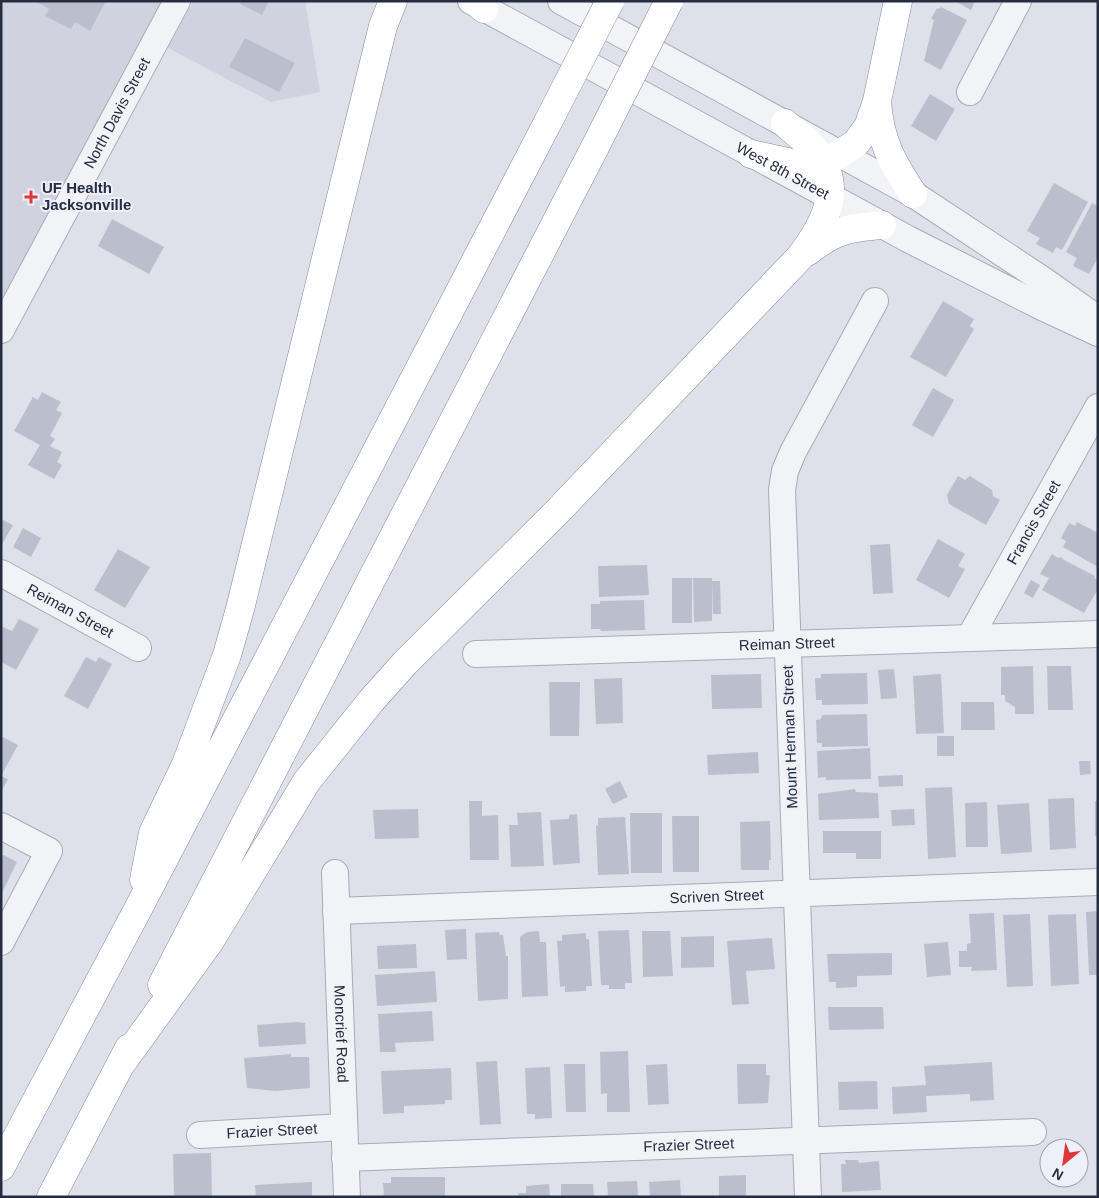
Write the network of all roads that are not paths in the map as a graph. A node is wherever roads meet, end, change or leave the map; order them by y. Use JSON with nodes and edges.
{"nodes":[{"id":1,"x":177,"y":1,"type":"edge"},
{"id":2,"x":393,"y":1,"type":"edge"},
{"id":3,"x":561,"y":1,"type":"edge"},
{"id":4,"x":610,"y":1,"type":"edge"},
{"id":5,"x":669,"y":1,"type":"edge"},
{"id":6,"x":898,"y":1,"type":"edge"},
{"id":7,"x":1018,"y":1,"type":"edge"},
{"id":8,"x":477,"y":4,"type":"edge"},
{"id":9,"x":382,"y":14,"type":"edge"},
{"id":10,"x":970,"y":92,"type":"dead end"},
{"id":11,"x":877,"y":101,"type":"junction"},
{"id":12,"x":785,"y":123,"type":"joint"},
{"id":13,"x":751,"y":154,"type":"junction"},
{"id":14,"x":833,"y":159,"type":"junction"},
{"id":15,"x":913,"y":194,"type":"junction"},
{"id":16,"x":830,"y":197,"type":"junction"},
{"id":17,"x":882,"y":225,"type":"junction"},
{"id":18,"x":800,"y":257,"type":"junction"},
{"id":19,"x":875,"y":301,"type":"dead end"},
{"id":20,"x":1098,"y":320,"type":"edge"},
{"id":21,"x":1,"y":330,"type":"edge"},
{"id":22,"x":1098,"y":332,"type":"edge"},
{"id":23,"x":1098,"y":407,"type":"edge"},
{"id":24,"x":1,"y":573,"type":"edge"},
{"id":25,"x":1098,"y":634,"type":"edge"},
{"id":26,"x":970,"y":637,"type":"junction"},
{"id":27,"x":787,"y":644,"type":"junction"},
{"id":28,"x":138,"y":648,"type":"dead end"},
{"id":29,"x":476,"y":654,"type":"dead end"},
{"id":30,"x":1,"y":826,"type":"edge"},
{"id":31,"x":336,"y":873,"type":"dead end"},
{"id":32,"x":1098,"y":882,"type":"edge"},
{"id":33,"x":796,"y":894,"type":"junction"},
{"id":34,"x":138,"y":909,"type":"junction"},
{"id":35,"x":336,"y":911,"type":"junction"},
{"id":36,"x":1,"y":942,"type":"edge"},
{"id":37,"x":121,"y":1064,"type":"junction"},
{"id":38,"x":344,"y":1127,"type":"junction"},
{"id":39,"x":1033,"y":1132,"type":"dead end"},
{"id":40,"x":200,"y":1134,"type":"dead end"},
{"id":41,"x":805,"y":1141,"type":"junction"},
{"id":42,"x":345,"y":1158,"type":"junction"},
{"id":43,"x":1,"y":1167,"type":"edge"},
{"id":44,"x":52,"y":1197,"type":"edge"},
{"id":45,"x":347,"y":1197,"type":"edge"},
{"id":46,"x":808,"y":1197,"type":"edge"}],
"edges":[{"from":1,"to":21,"type":"street","name":"North Davis Street"},
{"from":2,"to":9,"type":"highway"},
{"from":3,"to":12,"type":"street"},
{"from":4,"to":34,"type":"highway","bridge":true},
{"from":5,"to":37,"type":"highway","bridge":true},
{"from":6,"to":11,"type":"highway"},
{"from":7,"to":10,"type":"street"},
{"from":8,"to":13,"type":"street","name":"West 8th Street"},
{"from":9,"to":34,"type":"highway"},
{"from":11,"to":14,"type":"highway"},
{"from":11,"to":15,"type":"highway"},
{"from":12,"to":14,"type":"highway"},
{"from":13,"to":14,"type":"highway"},
{"from":13,"to":16,"type":"street","name":"West 8th Street"},
{"from":14,"to":15,"type":"street"},
{"from":14,"to":16,"type":"highway"},
{"from":15,"to":20,"type":"street"},
{"from":16,"to":17,"type":"street","name":"West 8th Street"},
{"from":16,"to":18,"type":"highway"},
{"from":17,"to":18,"type":"highway"},
{"from":17,"to":22,"type":"street","name":"West 8th Street"},
{"from":18,"to":37,"type":"highway"},
{"from":19,"to":27,"type":"street","name":"Mount Herman Street"},
{"from":23,"to":26,"type":"street","name":"Francis Street"},
{"from":24,"to":28,"type":"street","name":"Reiman Street"},
{"from":25,"to":26,"type":"street","name":"Reiman Street"},
{"from":26,"to":27,"type":"street","name":"Reiman Street"},
{"from":27,"to":29,"type":"street","name":"Reiman Street"},
{"from":27,"to":33,"type":"street","name":"Mount Herman Street"},
{"from":30,"to":36,"type":"street"},
{"from":31,"to":35,"type":"street","name":"Moncrief Road"},
{"from":32,"to":33,"type":"street","name":"Scriven Street"},
{"from":33,"to":35,"type":"street","name":"Scriven Street"},
{"from":33,"to":41,"type":"street","name":"Mount Herman Street"},
{"from":34,"to":43,"type":"highway"},
{"from":35,"to":38,"type":"street","name":"Moncrief Road"},
{"from":37,"to":44,"type":"highway"},
{"from":38,"to":40,"type":"street","name":"Frazier Street"},
{"from":38,"to":42,"type":"street","name":"Moncrief Road"},
{"from":39,"to":41,"type":"street","name":"Frazier Street"},
{"from":41,"to":42,"type":"street","name":"Frazier Street"},
{"from":41,"to":46,"type":"street","name":"Mount Herman Street"},
{"from":42,"to":45,"type":"street","name":"Moncrief Road"}]}
